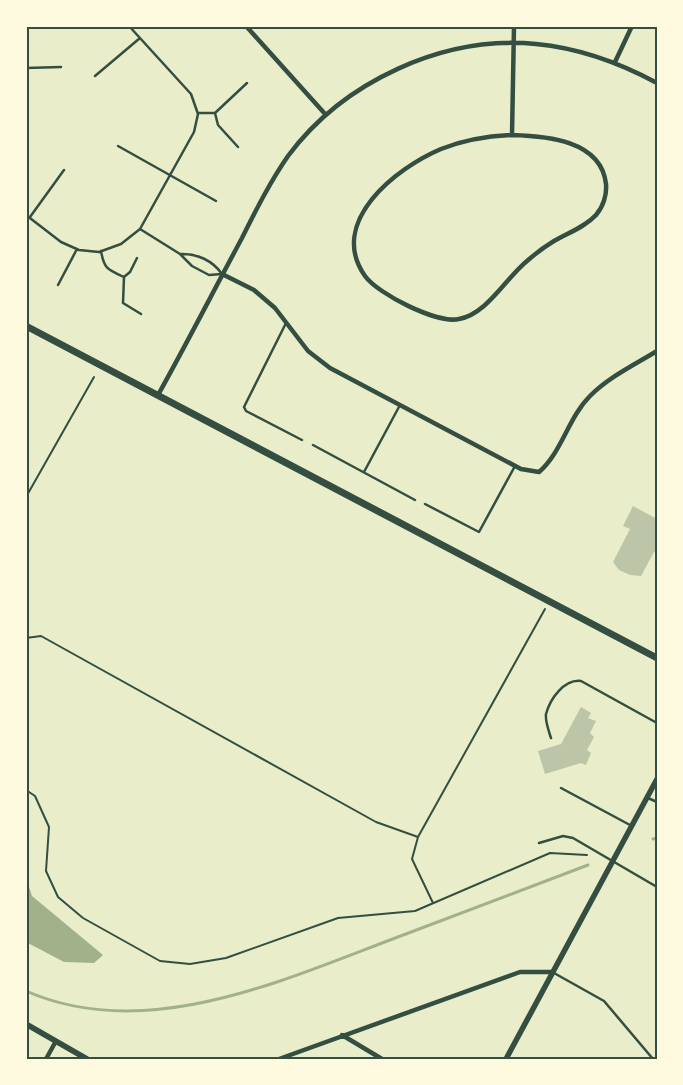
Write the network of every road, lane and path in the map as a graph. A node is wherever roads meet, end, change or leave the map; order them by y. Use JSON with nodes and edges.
{"nodes":[{"id":1,"x":129,"y":26,"type":"edge"},
{"id":2,"x":246,"y":26,"type":"edge"},
{"id":3,"x":514,"y":26,"type":"edge"},
{"id":4,"x":632,"y":26,"type":"edge"},
{"id":5,"x":140,"y":38,"type":"junction"},
{"id":6,"x":514,"y":43,"type":"junction"},
{"id":7,"x":615,"y":62,"type":"junction"},
{"id":8,"x":61,"y":67,"type":"dead end"},
{"id":9,"x":26,"y":68,"type":"edge"},
{"id":10,"x":95,"y":76,"type":"dead end"},
{"id":11,"x":247,"y":83,"type":"dead end"},
{"id":12,"x":657,"y":83,"type":"edge"},
{"id":13,"x":198,"y":112,"type":"junction"},
{"id":14,"x":216,"y":113,"type":"junction"},
{"id":15,"x":326,"y":115,"type":"junction"},
{"id":16,"x":512,"y":135,"type":"junction"},
{"id":17,"x":118,"y":146,"type":"dead end"},
{"id":18,"x":238,"y":147,"type":"dead end"},
{"id":19,"x":64,"y":170,"type":"dead end"},
{"id":20,"x":170,"y":176,"type":"junction"},
{"id":21,"x":216,"y":201,"type":"dead end"},
{"id":22,"x":28,"y":216,"type":"edge"},
{"id":23,"x":140,"y":229,"type":"junction"},
{"id":24,"x":77,"y":249,"type":"junction"},
{"id":25,"x":101,"y":251,"type":"junction"},
{"id":26,"x":180,"y":254,"type":"junction"},
{"id":27,"x":138,"y":258,"type":"dead end"},
{"id":28,"x":222,"y":274,"type":"junction"},
{"id":29,"x":124,"y":278,"type":"junction"},
{"id":30,"x":58,"y":285,"type":"dead end"},
{"id":31,"x":141,"y":314,"type":"dead end"},
{"id":32,"x":286,"y":323,"type":"junction"},
{"id":33,"x":26,"y":326,"type":"edge"},
{"id":34,"x":657,"y":351,"type":"edge"},
{"id":35,"x":94,"y":377,"type":"dead end"},
{"id":36,"x":158,"y":395,"type":"junction"},
{"id":37,"x":400,"y":405,"type":"junction"},
{"id":38,"x":302,"y":440,"type":"dead end"},
{"id":39,"x":313,"y":445,"type":"dead end"},
{"id":40,"x":515,"y":466,"type":"junction"},
{"id":41,"x":364,"y":472,"type":"junction"},
{"id":42,"x":26,"y":498,"type":"edge"},
{"id":43,"x":415,"y":500,"type":"dead end"},
{"id":44,"x":425,"y":504,"type":"dead end"},
{"id":45,"x":549,"y":601,"type":"junction"},
{"id":46,"x":26,"y":638,"type":"edge"},
{"id":47,"x":657,"y":658,"type":"edge"},
{"id":48,"x":657,"y":723,"type":"edge"},
{"id":49,"x":551,"y":738,"type":"dead end"},
{"id":50,"x":657,"y":779,"type":"edge"},
{"id":51,"x":561,"y":788,"type":"dead end"},
{"id":52,"x":26,"y":790,"type":"edge"},
{"id":53,"x":647,"y":797,"type":"junction"},
{"id":54,"x":657,"y":802,"type":"edge"},
{"id":55,"x":632,"y":826,"type":"junction"},
{"id":56,"x":418,"y":837,"type":"junction"},
{"id":57,"x":539,"y":843,"type":"dead end"},
{"id":58,"x":592,"y":855,"type":"dead end"},
{"id":59,"x":613,"y":860,"type":"junction"},
{"id":60,"x":657,"y":887,"type":"edge"},
{"id":61,"x":433,"y":903,"type":"junction"},
{"id":62,"x":553,"y":972,"type":"junction"},
{"id":63,"x":26,"y":1024,"type":"edge"},
{"id":64,"x":342,"y":1035,"type":"junction"},
{"id":65,"x":56,"y":1041,"type":"junction"},
{"id":66,"x":46,"y":1059,"type":"edge"},
{"id":67,"x":86,"y":1059,"type":"edge"},
{"id":68,"x":279,"y":1059,"type":"edge"},
{"id":69,"x":382,"y":1059,"type":"edge"},
{"id":70,"x":506,"y":1059,"type":"edge"},
{"id":71,"x":653,"y":1059,"type":"edge"}],
"edges":[{"from":1,"to":5,"type":"lane"},
{"from":2,"to":15,"type":"street"},
{"from":3,"to":6,"type":"street"},
{"from":4,"to":7,"type":"street"},
{"from":5,"to":10,"type":"lane"},
{"from":5,"to":13,"type":"lane"},
{"from":6,"to":7,"type":"street"},
{"from":6,"to":15,"type":"street"},
{"from":6,"to":16,"type":"street"},
{"from":7,"to":12,"type":"street"},
{"from":8,"to":9,"type":"lane"},
{"from":11,"to":14,"type":"lane"},
{"from":13,"to":14,"type":"lane"},
{"from":13,"to":20,"type":"lane"},
{"from":14,"to":18,"type":"lane"},
{"from":15,"to":28,"type":"street"},
{"from":16,"to":16,"type":"street"},
{"from":17,"to":20,"type":"lane"},
{"from":19,"to":22,"type":"lane"},
{"from":20,"to":21,"type":"lane"},
{"from":20,"to":23,"type":"lane"},
{"from":22,"to":24,"type":"lane"},
{"from":23,"to":25,"type":"lane"},
{"from":23,"to":26,"type":"lane"},
{"from":24,"to":25,"type":"lane"},
{"from":24,"to":30,"type":"lane"},
{"from":25,"to":29,"type":"lane"},
{"from":26,"to":28,"type":"lane"},
{"from":26,"to":28,"type":"lane"},
{"from":27,"to":29,"type":"lane"},
{"from":28,"to":32,"type":"street"},
{"from":28,"to":36,"type":"street"},
{"from":29,"to":31,"type":"lane"},
{"from":32,"to":37,"type":"street"},
{"from":32,"to":38,"type":"lane"},
{"from":33,"to":36,"type":"main road"},
{"from":34,"to":40,"type":"street"},
{"from":35,"to":42,"type":"path"},
{"from":36,"to":45,"type":"main road"},
{"from":37,"to":40,"type":"street"},
{"from":37,"to":41,"type":"lane"},
{"from":39,"to":41,"type":"lane"},
{"from":40,"to":44,"type":"lane"},
{"from":41,"to":43,"type":"lane"},
{"from":45,"to":47,"type":"main road"},
{"from":45,"to":56,"type":"path"},
{"from":46,"to":56,"type":"path"},
{"from":48,"to":49,"type":"lane"},
{"from":50,"to":53,"type":"street"},
{"from":51,"to":55,"type":"lane"},
{"from":52,"to":61,"type":"path"},
{"from":53,"to":54,"type":"lane"},
{"from":53,"to":55,"type":"street"},
{"from":55,"to":59,"type":"street"},
{"from":56,"to":61,"type":"path"},
{"from":57,"to":59,"type":"lane"},
{"from":58,"to":61,"type":"path"},
{"from":59,"to":60,"type":"lane"},
{"from":59,"to":62,"type":"street"},
{"from":62,"to":64,"type":"street"},
{"from":62,"to":70,"type":"street"},
{"from":62,"to":71,"type":"lane"},
{"from":63,"to":65,"type":"street"},
{"from":64,"to":68,"type":"street"},
{"from":64,"to":69,"type":"street"},
{"from":65,"to":66,"type":"street"},
{"from":65,"to":67,"type":"street"}]}
